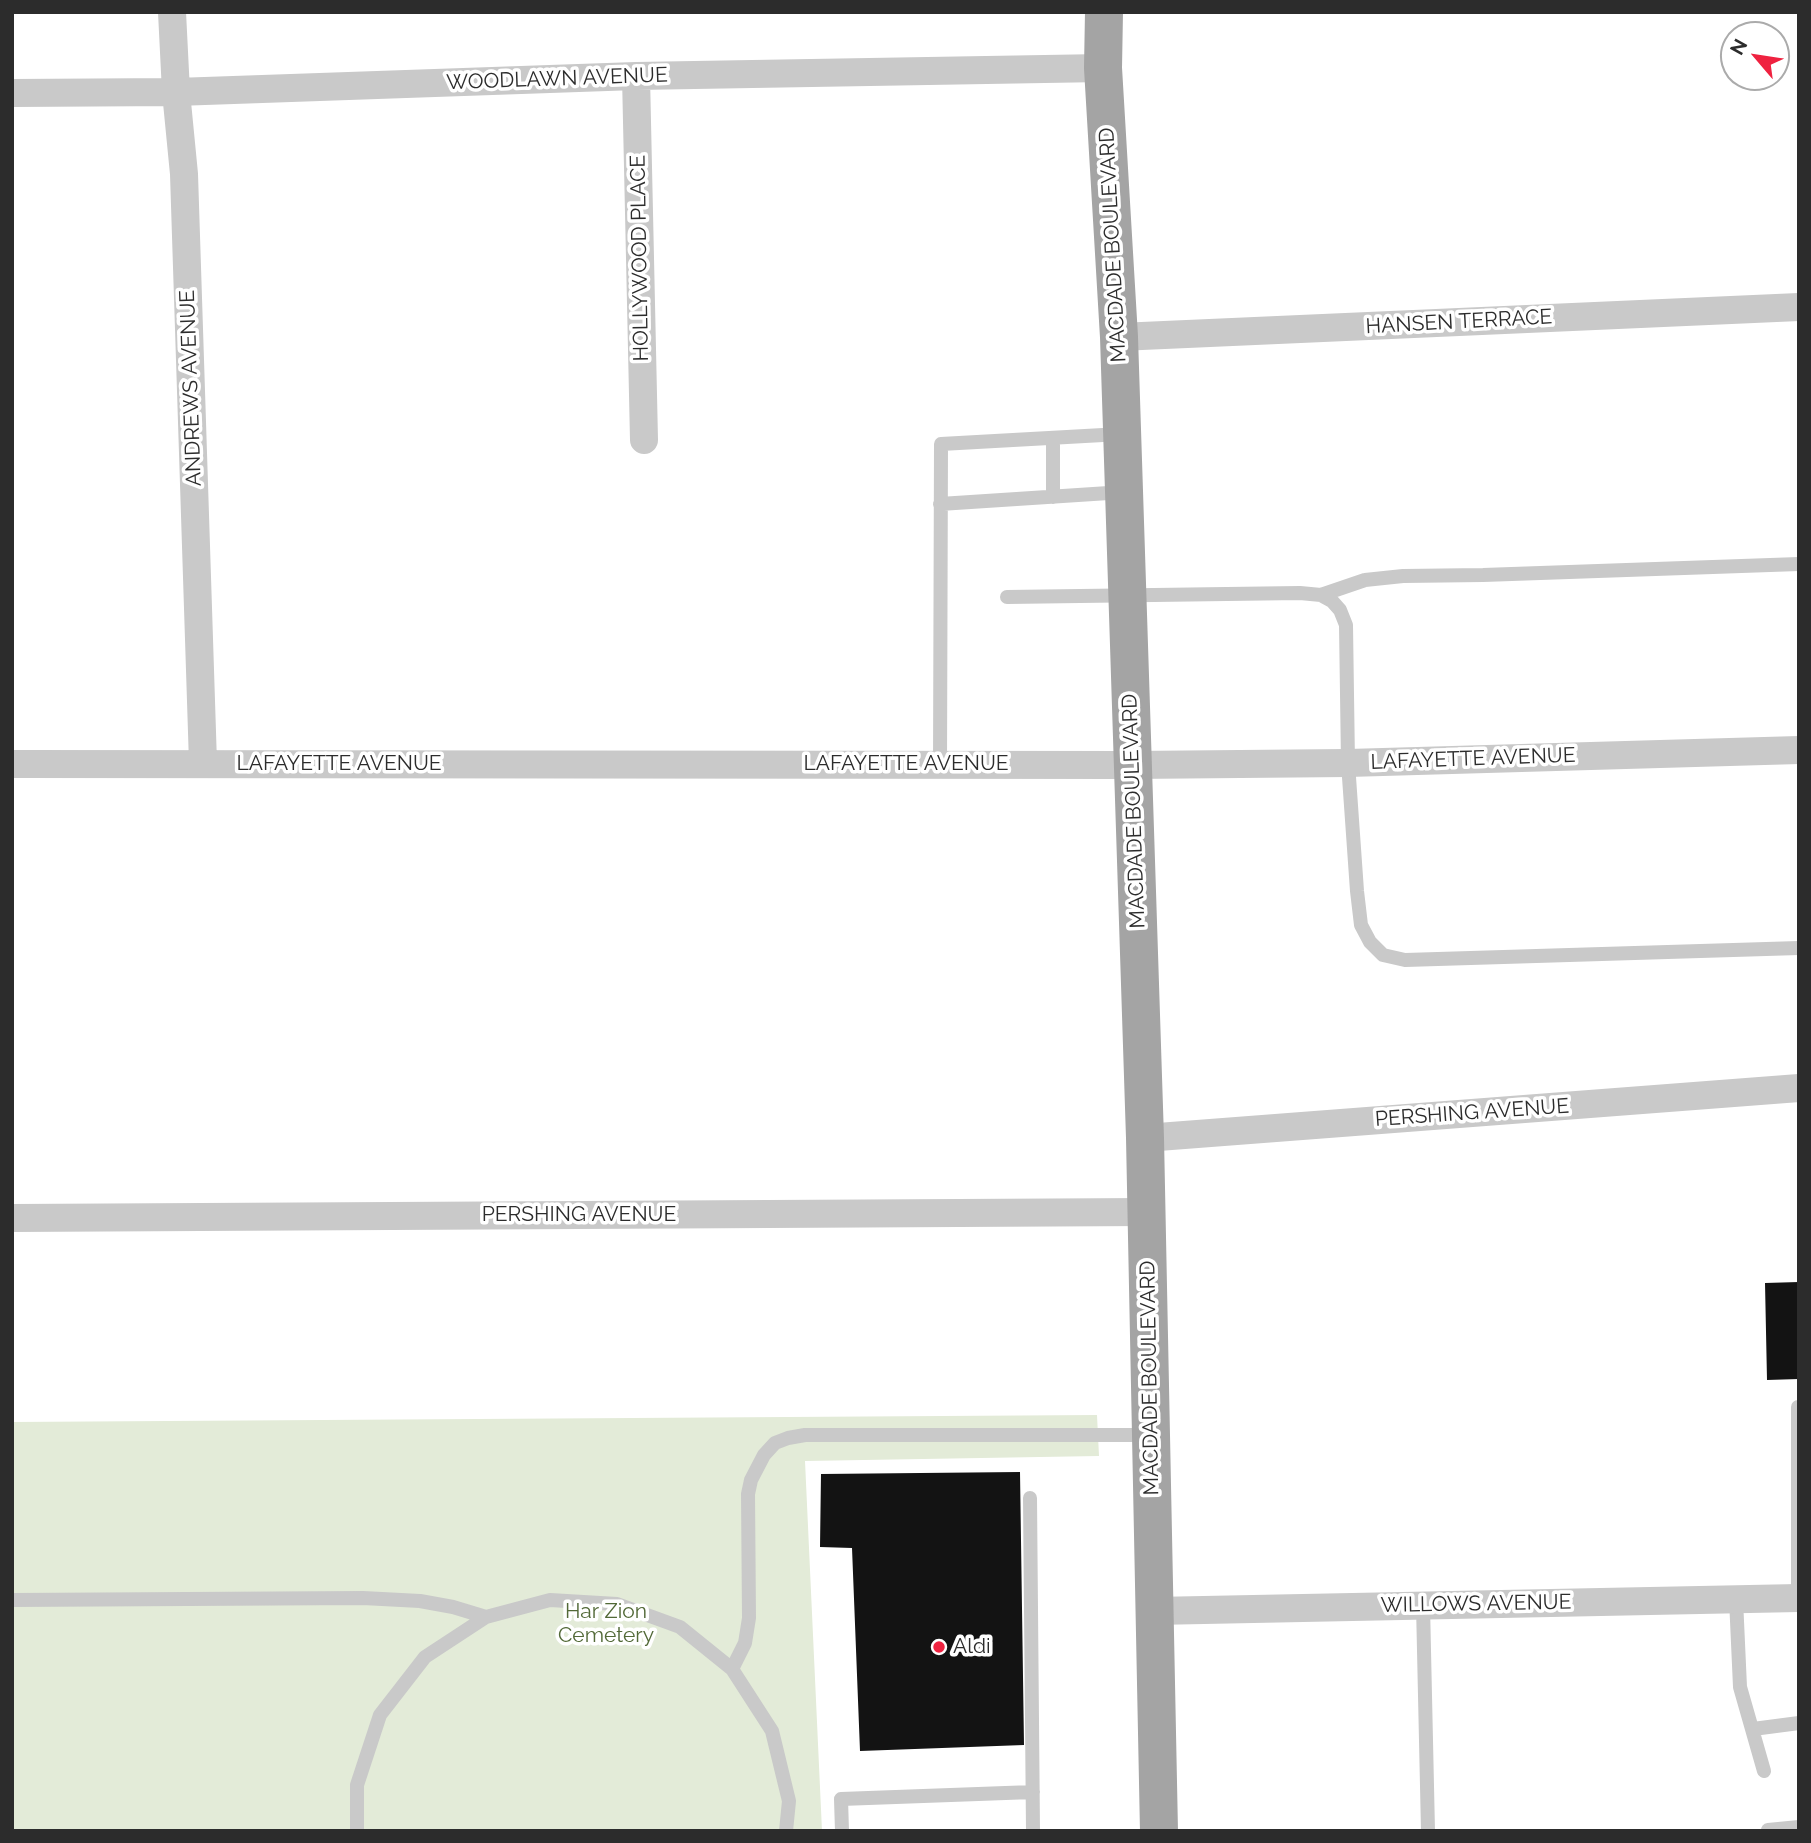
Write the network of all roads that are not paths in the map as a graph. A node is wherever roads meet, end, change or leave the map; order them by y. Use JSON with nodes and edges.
{"nodes":[{"id":1,"x":172,"y":12,"type":"edge"},
{"id":2,"x":1104,"y":12,"type":"edge"},
{"id":3,"x":1103,"y":68,"type":"junction"},
{"id":4,"x":636,"y":76,"type":"junction"},
{"id":5,"x":176,"y":92,"type":"junction"},
{"id":6,"x":12,"y":93,"type":"edge"},
{"id":7,"x":1799,"y":307,"type":"edge"},
{"id":8,"x":1119,"y":337,"type":"junction"},
{"id":9,"x":1122,"y":434,"type":"junction"},
{"id":10,"x":1053,"y":438,"type":"junction"},
{"id":11,"x":644,"y":440,"type":"dead end"},
{"id":12,"x":1124,"y":492,"type":"junction"},
{"id":13,"x":1053,"y":497,"type":"junction"},
{"id":14,"x":940,"y":504,"type":"junction"},
{"id":15,"x":1799,"y":564,"type":"edge"},
{"id":16,"x":1127,"y":595,"type":"junction"},
{"id":17,"x":1321,"y":595,"type":"junction"},
{"id":18,"x":1007,"y":597,"type":"dead end"},
{"id":19,"x":1799,"y":750,"type":"edge"},
{"id":20,"x":1348,"y":763,"type":"junction"},
{"id":21,"x":12,"y":764,"type":"edge"},
{"id":22,"x":203,"y":764,"type":"junction"},
{"id":23,"x":940,"y":765,"type":"junction"},
{"id":24,"x":1132,"y":765,"type":"junction"},
{"id":25,"x":1799,"y":948,"type":"edge"},
{"id":26,"x":1799,"y":1087,"type":"edge"},
{"id":27,"x":1145,"y":1138,"type":"junction"},
{"id":28,"x":1147,"y":1212,"type":"junction"},
{"id":29,"x":12,"y":1218,"type":"edge"},
{"id":30,"x":1798,"y":1406,"type":"edge"},
{"id":31,"x":1151,"y":1435,"type":"junction"},
{"id":32,"x":1030,"y":1498,"type":"dead end"},
{"id":33,"x":1798,"y":1598,"type":"edge"},
{"id":34,"x":1736,"y":1599,"type":"junction"},
{"id":35,"x":12,"y":1600,"type":"edge"},
{"id":36,"x":1423,"y":1605,"type":"junction"},
{"id":37,"x":1154,"y":1611,"type":"junction"},
{"id":38,"x":486,"y":1617,"type":"junction"},
{"id":39,"x":732,"y":1669,"type":"junction"},
{"id":40,"x":1799,"y":1723,"type":"edge"},
{"id":41,"x":1753,"y":1729,"type":"junction"},
{"id":42,"x":1765,"y":1770,"type":"dead end"},
{"id":43,"x":1033,"y":1792,"type":"junction"},
{"id":44,"x":1799,"y":1828,"type":"edge"},
{"id":45,"x":1768,"y":1830,"type":"edge"},
{"id":46,"x":357,"y":1831,"type":"edge"},
{"id":47,"x":786,"y":1831,"type":"edge"},
{"id":48,"x":842,"y":1831,"type":"edge"},
{"id":49,"x":1033,"y":1831,"type":"edge"},
{"id":50,"x":1159,"y":1831,"type":"edge"},
{"id":51,"x":1428,"y":1831,"type":"edge"}],
"edges":[{"from":1,"to":5,"type":"street","name":"ANDREWS AVENUE"},
{"from":2,"to":3,"type":"main road","name":"MACDADE BOULEVARD"},
{"from":3,"to":4,"type":"street","name":"WOODLAWN AVENUE"},
{"from":3,"to":8,"type":"main road","name":"MACDADE BOULEVARD"},
{"from":4,"to":5,"type":"street","name":"WOODLAWN AVENUE"},
{"from":4,"to":11,"type":"street","name":"HOLLYWOOD PLACE"},
{"from":5,"to":6,"type":"street","name":"WOODLAWN AVENUE"},
{"from":5,"to":22,"type":"street","name":"ANDREWS AVENUE"},
{"from":7,"to":8,"type":"street","name":"HANSEN TERRACE"},
{"from":8,"to":9,"type":"main road","name":"MACDADE BOULEVARD"},
{"from":9,"to":10,"type":"lane"},
{"from":9,"to":12,"type":"main road","name":"MACDADE BOULEVARD"},
{"from":10,"to":13,"type":"lane"},
{"from":10,"to":14,"type":"lane"},
{"from":12,"to":13,"type":"lane"},
{"from":12,"to":16,"type":"main road","name":"MACDADE BOULEVARD"},
{"from":13,"to":14,"type":"lane"},
{"from":14,"to":23,"type":"lane"},
{"from":15,"to":17,"type":"lane"},
{"from":16,"to":17,"type":"lane"},
{"from":16,"to":18,"type":"lane"},
{"from":16,"to":24,"type":"main road","name":"MACDADE BOULEVARD"},
{"from":17,"to":20,"type":"lane"},
{"from":19,"to":20,"type":"street","name":"LAFAYETTE AVENUE"},
{"from":20,"to":24,"type":"street","name":"LAFAYETTE AVENUE"},
{"from":20,"to":25,"type":"lane"},
{"from":21,"to":22,"type":"street","name":"LAFAYETTE AVENUE"},
{"from":22,"to":23,"type":"street","name":"LAFAYETTE AVENUE"},
{"from":23,"to":24,"type":"street","name":"LAFAYETTE AVENUE"},
{"from":24,"to":27,"type":"main road","name":"MACDADE BOULEVARD"},
{"from":26,"to":27,"type":"street","name":"PERSHING AVENUE"},
{"from":27,"to":28,"type":"main road","name":"MACDADE BOULEVARD"},
{"from":28,"to":29,"type":"street","name":"PERSHING AVENUE"},
{"from":28,"to":31,"type":"main road","name":"MACDADE BOULEVARD"},
{"from":30,"to":33,"type":"lane"},
{"from":31,"to":37,"type":"main road","name":"MACDADE BOULEVARD"},
{"from":31,"to":39,"type":"lane"},
{"from":32,"to":43,"type":"lane"},
{"from":33,"to":34,"type":"street","name":"WILLOWS AVENUE"},
{"from":34,"to":36,"type":"street","name":"WILLOWS AVENUE"},
{"from":34,"to":41,"type":"lane"},
{"from":35,"to":38,"type":"lane"},
{"from":36,"to":37,"type":"street","name":"WILLOWS AVENUE"},
{"from":36,"to":51,"type":"lane"},
{"from":37,"to":50,"type":"main road"},
{"from":38,"to":39,"type":"lane"},
{"from":38,"to":46,"type":"lane"},
{"from":39,"to":47,"type":"lane"},
{"from":40,"to":41,"type":"lane"},
{"from":41,"to":42,"type":"lane"},
{"from":43,"to":48,"type":"lane"},
{"from":43,"to":49,"type":"lane"},
{"from":44,"to":45,"type":"lane"}]}
